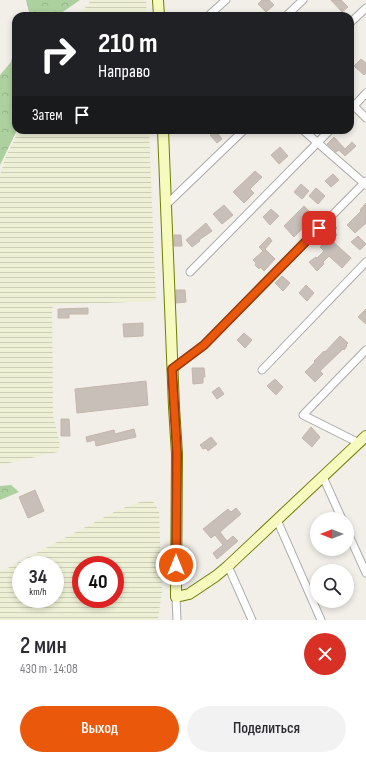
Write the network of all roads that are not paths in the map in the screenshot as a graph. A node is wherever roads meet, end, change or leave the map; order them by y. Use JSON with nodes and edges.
{"nodes":[{"id":1,"x":158,"y":0,"type":"edge"},
{"id":2,"x":226,"y":0,"type":"edge"},
{"id":3,"x":303,"y":0,"type":"edge"},
{"id":4,"x":366,"y":8,"type":"edge"},
{"id":5,"x":159,"y":12,"type":"edge"},
{"id":6,"x":212,"y":12,"type":"edge"},
{"id":7,"x":290,"y":12,"type":"edge"},
{"id":8,"x":354,"y":19,"type":"edge"},
{"id":9,"x":366,"y":93,"type":"edge"},
{"id":10,"x":354,"y":103,"type":"edge"},
{"id":11,"x":354,"y":108,"type":"edge"},
{"id":12,"x":366,"y":118,"type":"edge"},
{"id":13,"x":165,"y":134,"type":"edge"},
{"id":14,"x":240,"y":134,"type":"edge"},
{"id":15,"x":307,"y":134,"type":"edge"},
{"id":16,"x":326,"y":134,"type":"edge"},
{"id":17,"x":317,"y":143,"type":"junction"},
{"id":18,"x":365,"y":183,"type":"edge"},
{"id":19,"x":166,"y":206,"type":"junction"},
{"id":20,"x":366,"y":262,"type":"edge"},
{"id":21,"x":190,"y":272,"type":"dead end"},
{"id":22,"x":366,"y":350,"type":"edge"},
{"id":23,"x":172,"y":369,"type":"junction"},
{"id":24,"x":262,"y":370,"type":"dead end"},
{"id":25,"x":362,"y":440,"type":"edge"},
{"id":26,"x":323,"y":477,"type":"junction"},
{"id":27,"x":339,"y":512,"type":"edge"},
{"id":28,"x":277,"y":520,"type":"junction"},
{"id":29,"x":354,"y":546,"type":"edge"},
{"id":30,"x":228,"y":566,"type":"junction"},
{"id":31,"x":366,"y":573,"type":"edge"},
{"id":32,"x":176,"y":596,"type":"junction"},
{"id":33,"x":177,"y":620,"type":"edge"},
{"id":34,"x":252,"y":620,"type":"edge"},
{"id":35,"x":321,"y":620,"type":"edge"}],
"edges":[{"from":1,"to":5,"type":"street"},
{"from":2,"to":6,"type":"street"},
{"from":3,"to":7,"type":"street"},
{"from":4,"to":8,"type":"street"},
{"from":9,"to":10,"type":"street"},
{"from":11,"to":12,"type":"street"},
{"from":13,"to":19,"type":"street"},
{"from":14,"to":19,"type":"street"},
{"from":15,"to":17,"type":"street"},
{"from":16,"to":17,"type":"street"},
{"from":17,"to":18,"type":"street"},
{"from":17,"to":21,"type":"street"},
{"from":18,"to":23,"type":"street"},
{"from":19,"to":23,"type":"street"},
{"from":20,"to":24,"type":"street"},
{"from":22,"to":25,"type":"street"},
{"from":23,"to":32,"type":"street"},
{"from":25,"to":26,"type":"street"},
{"from":26,"to":27,"type":"street"},
{"from":26,"to":28,"type":"street"},
{"from":28,"to":30,"type":"street"},
{"from":28,"to":35,"type":"street"},
{"from":29,"to":31,"type":"street"},
{"from":30,"to":32,"type":"street"},
{"from":30,"to":34,"type":"street"},
{"from":32,"to":33,"type":"street"}]}
